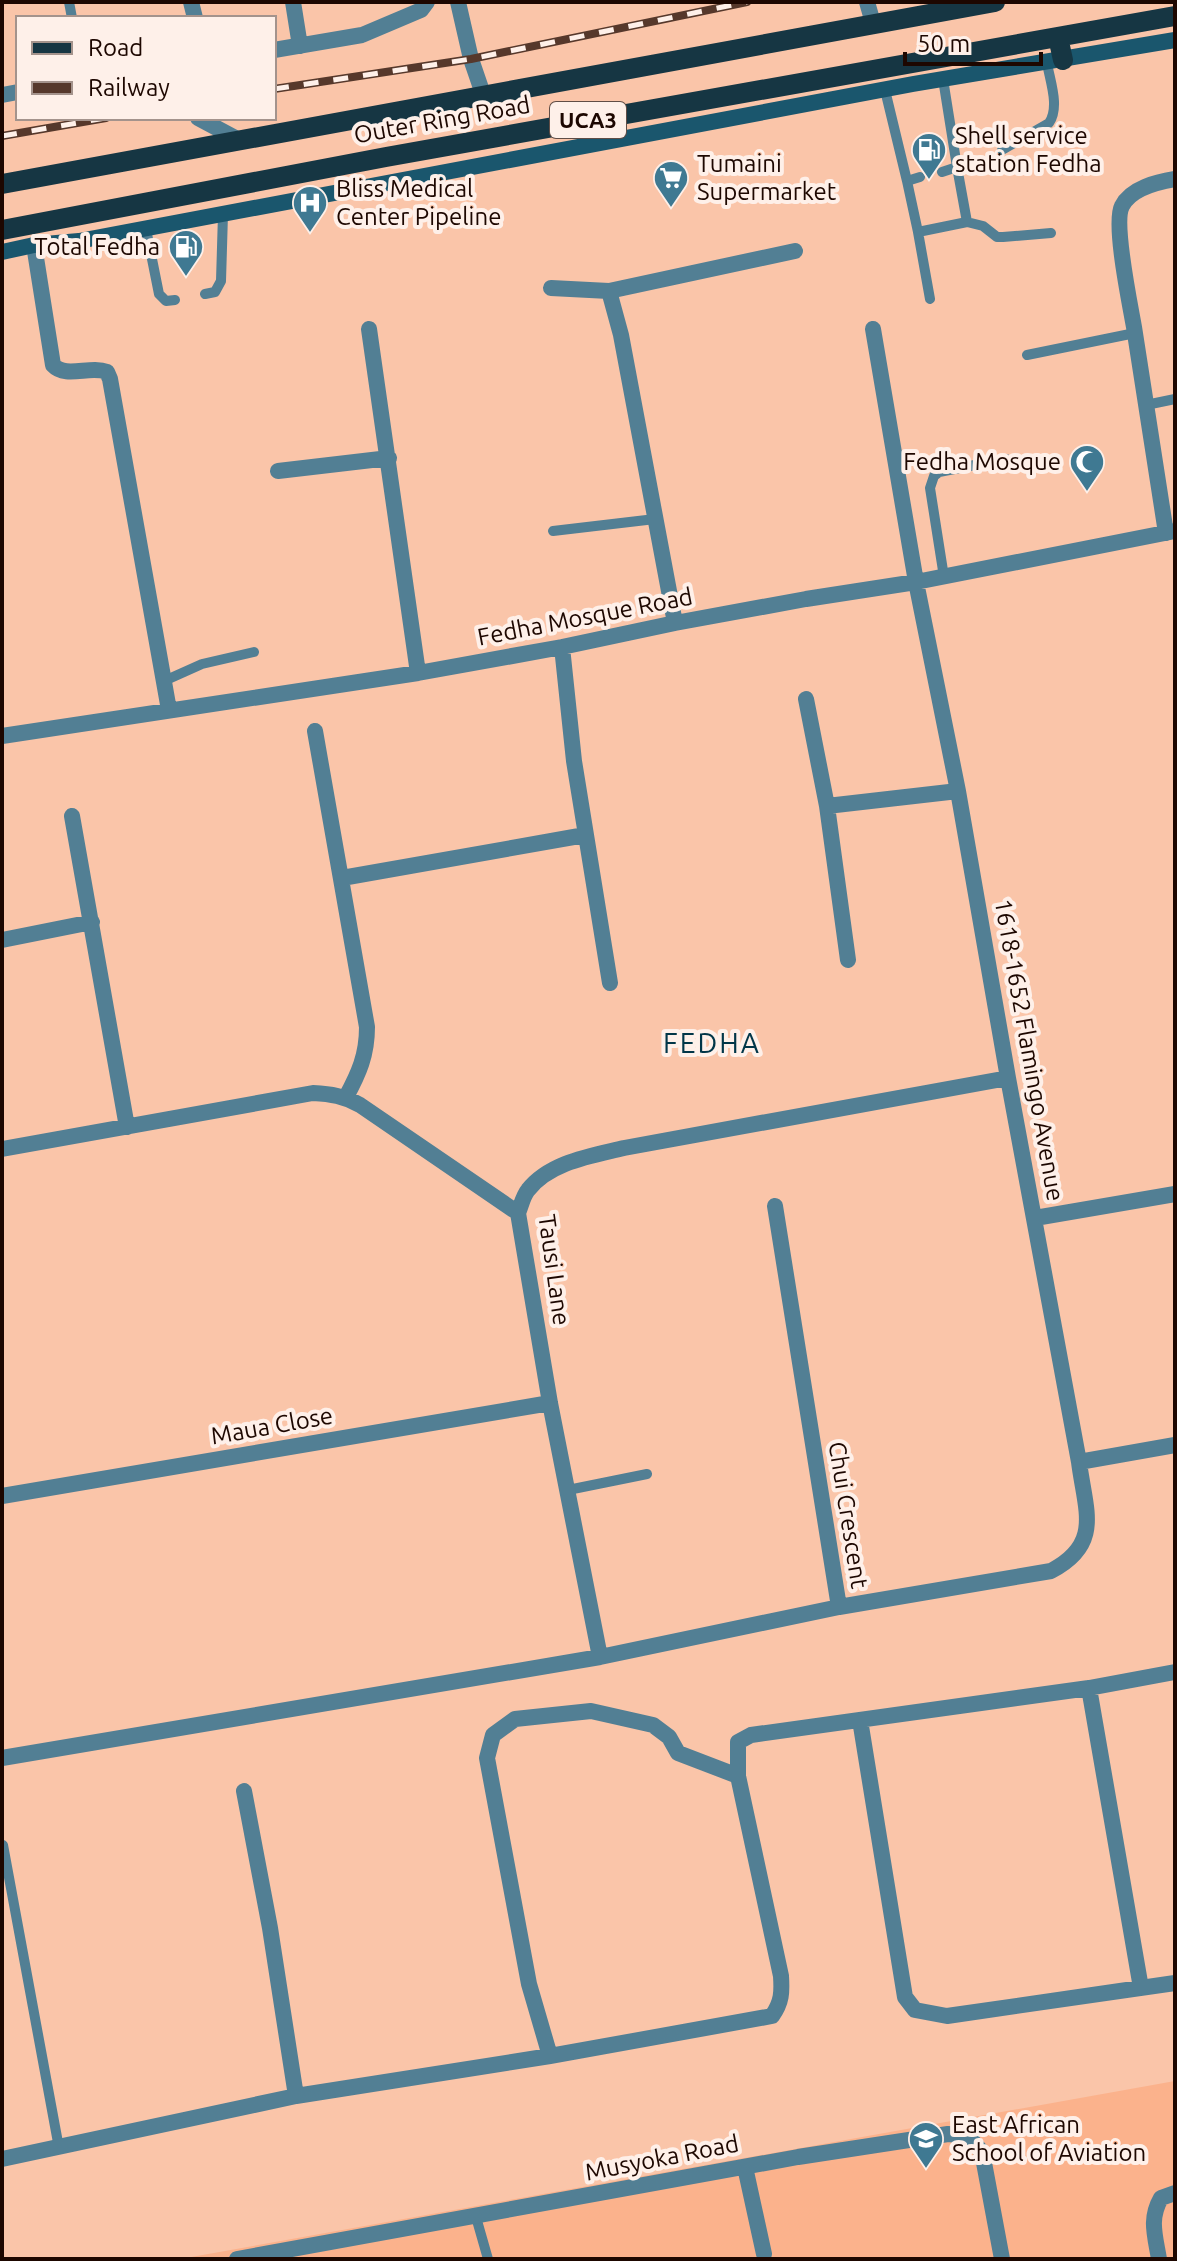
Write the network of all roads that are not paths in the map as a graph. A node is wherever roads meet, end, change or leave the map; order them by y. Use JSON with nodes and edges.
{"nodes":[{"id":1,"x":293,"y":2,"type":"edge"},
{"id":2,"x":427,"y":2,"type":"edge"},
{"id":3,"x":458,"y":2,"type":"edge"},
{"id":4,"x":867,"y":2,"type":"edge"},
{"id":5,"x":995,"y":2,"type":"edge"},
{"id":6,"x":1175,"y":16,"type":"edge"},
{"id":7,"x":873,"y":23,"type":"junction"},
{"id":8,"x":1058,"y":37,"type":"junction"},
{"id":9,"x":1175,"y":40,"type":"edge"},
{"id":10,"x":300,"y":46,"type":"junction"},
{"id":11,"x":276,"y":50,"type":"edge"},
{"id":12,"x":1055,"y":61,"type":"junction"},
{"id":13,"x":943,"y":79,"type":"junction"},
{"id":14,"x":885,"y":90,"type":"junction"},
{"id":15,"x":484,"y":97,"type":"junction"},
{"id":16,"x":202,"y":120,"type":"edge"},
{"id":17,"x":241,"y":141,"type":"junction"},
{"id":18,"x":1002,"y":150,"type":"dead end"},
{"id":19,"x":957,"y":167,"type":"junction"},
{"id":20,"x":942,"y":172,"type":"dead end"},
{"id":21,"x":920,"y":177,"type":"dead end"},
{"id":22,"x":1175,"y":179,"type":"edge"},
{"id":23,"x":907,"y":181,"type":"junction"},
{"id":24,"x":2,"y":184,"type":"edge"},
{"id":25,"x":223,"y":214,"type":"junction"},
{"id":26,"x":967,"y":222,"type":"junction"},
{"id":27,"x":146,"y":229,"type":"junction"},
{"id":28,"x":2,"y":230,"type":"edge"},
{"id":29,"x":918,"y":232,"type":"junction"},
{"id":30,"x":1051,"y":233,"type":"dead end"},
{"id":31,"x":34,"y":245,"type":"junction"},
{"id":32,"x":795,"y":251,"type":"dead end"},
{"id":33,"x":2,"y":252,"type":"edge"},
{"id":34,"x":551,"y":288,"type":"dead end"},
{"id":35,"x":609,"y":291,"type":"junction"},
{"id":36,"x":205,"y":294,"type":"dead end"},
{"id":37,"x":930,"y":299,"type":"dead end"},
{"id":38,"x":175,"y":300,"type":"dead end"},
{"id":39,"x":369,"y":329,"type":"dead end"},
{"id":40,"x":873,"y":329,"type":"dead end"},
{"id":41,"x":1135,"y":333,"type":"junction"},
{"id":42,"x":1027,"y":355,"type":"dead end"},
{"id":43,"x":1175,"y":399,"type":"edge"},
{"id":44,"x":1146,"y":405,"type":"junction"},
{"id":45,"x":389,"y":458,"type":"junction"},
{"id":46,"x":1006,"y":459,"type":"dead end"},
{"id":47,"x":278,"y":471,"type":"dead end"},
{"id":48,"x":655,"y":519,"type":"junction"},
{"id":49,"x":553,"y":531,"type":"dead end"},
{"id":50,"x":1170,"y":532,"type":"edge"},
{"id":51,"x":944,"y":577,"type":"junction"},
{"id":52,"x":916,"y":582,"type":"junction"},
{"id":53,"x":675,"y":623,"type":"junction"},
{"id":54,"x":562,"y":647,"type":"junction"},
{"id":55,"x":254,"y":652,"type":"dead end"},
{"id":56,"x":418,"y":673,"type":"junction"},
{"id":57,"x":164,"y":681,"type":"junction"},
{"id":58,"x":806,"y":699,"type":"dead end"},
{"id":59,"x":169,"y":710,"type":"junction"},
{"id":60,"x":315,"y":731,"type":"dead end"},
{"id":61,"x":2,"y":736,"type":"edge"},
{"id":62,"x":958,"y":791,"type":"junction"},
{"id":63,"x":827,"y":806,"type":"junction"},
{"id":64,"x":72,"y":816,"type":"dead end"},
{"id":65,"x":585,"y":835,"type":"junction"},
{"id":66,"x":342,"y":878,"type":"junction"},
{"id":67,"x":92,"y":922,"type":"junction"},
{"id":68,"x":2,"y":940,"type":"edge"},
{"id":69,"x":848,"y":960,"type":"dead end"},
{"id":70,"x":610,"y":983,"type":"dead end"},
{"id":71,"x":1008,"y":1078,"type":"junction"},
{"id":72,"x":346,"y":1097,"type":"junction"},
{"id":73,"x":127,"y":1127,"type":"junction"},
{"id":74,"x":2,"y":1149,"type":"edge"},
{"id":75,"x":1175,"y":1194,"type":"edge"},
{"id":76,"x":775,"y":1206,"type":"dead end"},
{"id":77,"x":518,"y":1213,"type":"junction"},
{"id":78,"x":1035,"y":1218,"type":"junction"},
{"id":79,"x":550,"y":1403,"type":"junction"},
{"id":80,"x":1175,"y":1445,"type":"edge"},
{"id":81,"x":1079,"y":1462,"type":"junction"},
{"id":82,"x":647,"y":1474,"type":"dead end"},
{"id":83,"x":568,"y":1490,"type":"junction"},
{"id":84,"x":2,"y":1496,"type":"edge"},
{"id":85,"x":1088,"y":1527,"type":"joint"},
{"id":86,"x":839,"y":1607,"type":"junction"},
{"id":87,"x":600,"y":1657,"type":"junction"},
{"id":88,"x":1175,"y":1672,"type":"edge"},
{"id":89,"x":1089,"y":1688,"type":"junction"},
{"id":90,"x":860,"y":1720,"type":"junction"},
{"id":91,"x":2,"y":1758,"type":"edge"},
{"id":92,"x":738,"y":1776,"type":"junction"},
{"id":93,"x":244,"y":1791,"type":"dead end"},
{"id":94,"x":3,"y":1845,"type":"edge"},
{"id":95,"x":1175,"y":1983,"type":"edge"},
{"id":96,"x":1141,"y":1988,"type":"junction"},
{"id":97,"x":550,"y":2056,"type":"junction"},
{"id":98,"x":296,"y":2096,"type":"junction"},
{"id":99,"x":59,"y":2148,"type":"junction"},
{"id":100,"x":2,"y":2159,"type":"edge"},
{"id":101,"x":745,"y":2167,"type":"junction"},
{"id":102,"x":1175,"y":2193,"type":"edge"},
{"id":103,"x":476,"y":2217,"type":"junction"},
{"id":104,"x":764,"y":2254,"type":"dead end"},
{"id":105,"x":237,"y":2259,"type":"edge"},
{"id":106,"x":488,"y":2259,"type":"edge"},
{"id":107,"x":1002,"y":2259,"type":"edge"},
{"id":108,"x":1159,"y":2259,"type":"edge"}],
"edges":[{"from":1,"to":10,"type":"street"},
{"from":2,"to":10,"type":"street"},
{"from":3,"to":15,"type":"street"},
{"from":4,"to":7,"type":"street"},
{"from":5,"to":7,"type":"main road","name":"Outer Ring Road","number":"UCA3"},
{"from":6,"to":8,"type":"main road","name":"Outer Ring Road","number":"UCA3"},
{"from":7,"to":15,"type":"main road","name":"Outer Ring Road","number":"UCA3"},
{"from":8,"to":12,"type":"main road"},
{"from":8,"to":28,"type":"main road","name":"Outer Ring Road","number":"UCA3"},
{"from":9,"to":12,"type":"main road","number":"UCA3"},
{"from":10,"to":11,"type":"street"},
{"from":12,"to":13,"type":"main road","number":"UCA3"},
{"from":12,"to":18,"type":"lane"},
{"from":13,"to":14,"type":"main road","number":"UCA3"},
{"from":13,"to":19,"type":"lane"},
{"from":14,"to":23,"type":"lane"},
{"from":14,"to":25,"type":"main road","number":"UCA3"},
{"from":15,"to":17,"type":"main road","name":"Outer Ring Road","number":"UCA3"},
{"from":16,"to":17,"type":"street"},
{"from":17,"to":24,"type":"main road","name":"Outer Ring Road","number":"UCA3"},
{"from":19,"to":20,"type":"lane"},
{"from":19,"to":26,"type":"lane"},
{"from":21,"to":23,"type":"lane"},
{"from":22,"to":41,"type":"street"},
{"from":23,"to":29,"type":"lane"},
{"from":25,"to":27,"type":"main road","number":"UCA3"},
{"from":25,"to":36,"type":"lane"},
{"from":26,"to":29,"type":"lane"},
{"from":26,"to":30,"type":"lane"},
{"from":27,"to":31,"type":"main road","number":"UCA3"},
{"from":27,"to":38,"type":"lane"},
{"from":29,"to":37,"type":"lane"},
{"from":31,"to":33,"type":"main road","number":"UCA3"},
{"from":31,"to":57,"type":"street"},
{"from":32,"to":35,"type":"street"},
{"from":34,"to":35,"type":"street"},
{"from":35,"to":48,"type":"street"},
{"from":39,"to":45,"type":"street"},
{"from":40,"to":52,"type":"street","name":"1618-1652 Flamingo Avenue"},
{"from":41,"to":42,"type":"lane"},
{"from":41,"to":44,"type":"street"},
{"from":43,"to":44,"type":"lane"},
{"from":44,"to":50,"type":"street"},
{"from":45,"to":47,"type":"street"},
{"from":45,"to":56,"type":"street"},
{"from":46,"to":51,"type":"lane"},
{"from":48,"to":49,"type":"lane"},
{"from":48,"to":53,"type":"street"},
{"from":50,"to":51,"type":"street","name":"Fedha Mosque Road"},
{"from":51,"to":52,"type":"street","name":"Fedha Mosque Road"},
{"from":52,"to":53,"type":"street","name":"Fedha Mosque Road"},
{"from":52,"to":62,"type":"street","name":"1618-1652 Flamingo Avenue"},
{"from":53,"to":54,"type":"street","name":"Fedha Mosque Road"},
{"from":54,"to":56,"type":"street","name":"Fedha Mosque Road"},
{"from":54,"to":65,"type":"street"},
{"from":55,"to":57,"type":"lane"},
{"from":56,"to":59,"type":"street","name":"Fedha Mosque Road"},
{"from":57,"to":59,"type":"street"},
{"from":58,"to":63,"type":"street"},
{"from":59,"to":61,"type":"street","name":"Fedha Mosque Road"},
{"from":60,"to":66,"type":"street"},
{"from":62,"to":63,"type":"street"},
{"from":62,"to":71,"type":"street","name":"1618-1652 Flamingo Avenue"},
{"from":63,"to":69,"type":"street"},
{"from":64,"to":67,"type":"street"},
{"from":65,"to":66,"type":"street"},
{"from":65,"to":70,"type":"street"},
{"from":66,"to":72,"type":"street"},
{"from":67,"to":68,"type":"street"},
{"from":67,"to":73,"type":"street"},
{"from":71,"to":77,"type":"street","name":"Tausi Lane"},
{"from":71,"to":78,"type":"street","name":"1618-1652 Flamingo Avenue"},
{"from":72,"to":73,"type":"street"},
{"from":72,"to":77,"type":"street"},
{"from":73,"to":74,"type":"street"},
{"from":75,"to":78,"type":"street"},
{"from":76,"to":86,"type":"street","name":"Chui Crescent"},
{"from":77,"to":79,"type":"street","name":"Tausi Lane"},
{"from":78,"to":81,"type":"street","name":"1618-1652 Flamingo Avenue"},
{"from":79,"to":83,"type":"street","name":"Tausi Lane"},
{"from":79,"to":84,"type":"street","name":"Maua Close"},
{"from":80,"to":81,"type":"street"},
{"from":81,"to":85,"type":"street","name":"1618-1652 Flamingo Avenue"},
{"from":82,"to":83,"type":"lane"},
{"from":83,"to":87,"type":"street","name":"Tausi Lane"},
{"from":85,"to":86,"type":"street","name":"Chui Crescent"},
{"from":86,"to":87,"type":"street"},
{"from":87,"to":91,"type":"street"},
{"from":88,"to":89,"type":"street"},
{"from":89,"to":90,"type":"street"},
{"from":89,"to":96,"type":"street"},
{"from":90,"to":92,"type":"street"},
{"from":90,"to":96,"type":"street"},
{"from":92,"to":97,"type":"street"},
{"from":92,"to":97,"type":"street"},
{"from":93,"to":98,"type":"street"},
{"from":94,"to":99,"type":"lane"},
{"from":95,"to":96,"type":"street"},
{"from":97,"to":98,"type":"street"},
{"from":98,"to":99,"type":"street"},
{"from":99,"to":100,"type":"street"},
{"from":101,"to":103,"type":"street","name":"Musyoka Road"},
{"from":101,"to":104,"type":"street"},
{"from":101,"to":107,"type":"street","name":"Musyoka Road"},
{"from":102,"to":108,"type":"street"},
{"from":103,"to":105,"type":"street","name":"Musyoka Road"},
{"from":103,"to":106,"type":"lane"}]}
